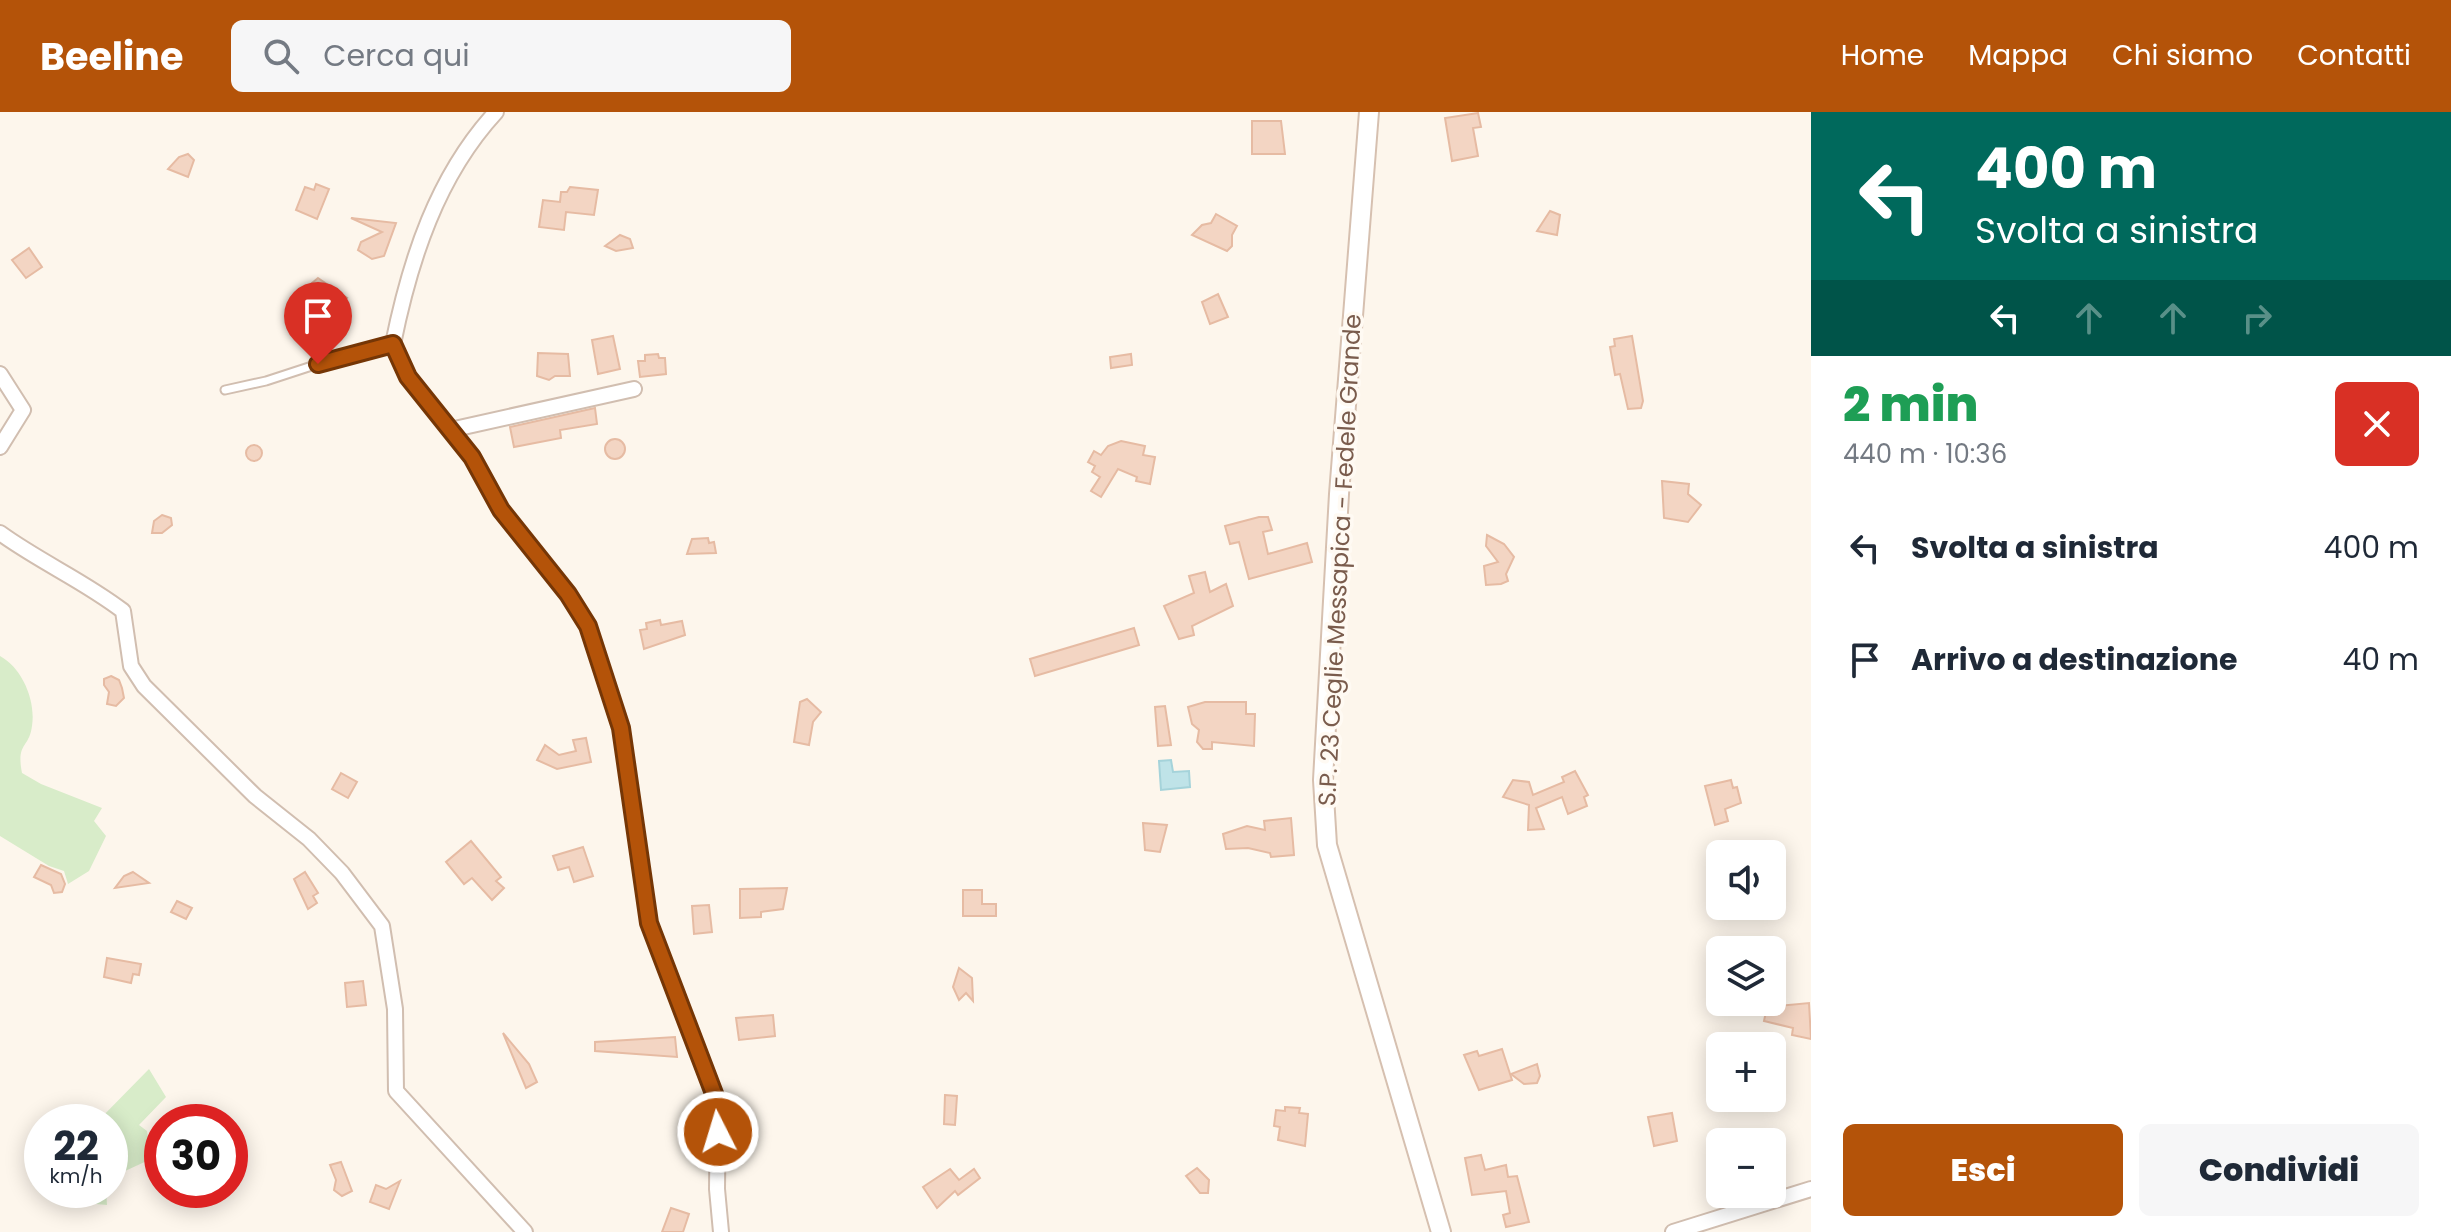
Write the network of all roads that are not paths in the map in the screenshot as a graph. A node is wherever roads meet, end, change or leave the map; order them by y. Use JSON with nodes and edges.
{"nodes":[{"id":1,"x":1369,"y":112,"type":"edge"},
{"id":2,"x":489,"y":115,"type":"edge"},
{"id":3,"x":393,"y":344,"type":"junction"},
{"id":4,"x":0,"y":374,"type":"edge"},
{"id":5,"x":634,"y":389,"type":"dead end"},
{"id":6,"x":225,"y":390,"type":"dead end"},
{"id":7,"x":450,"y":430,"type":"junction"},
{"id":8,"x":0,"y":447,"type":"edge"},
{"id":9,"x":0,"y":533,"type":"edge"},
{"id":10,"x":1811,"y":1189,"type":"edge"},
{"id":11,"x":525,"y":1232,"type":"edge"},
{"id":12,"x":721,"y":1232,"type":"edge"},
{"id":13,"x":1441,"y":1232,"type":"edge"},
{"id":14,"x":1673,"y":1232,"type":"edge"}],
"edges":[{"from":1,"to":13,"type":"street","name":"S.P. 23 Ceglie Messapica - Fedele Grande"},
{"from":2,"to":3,"type":"street"},
{"from":3,"to":6,"type":"lane"},
{"from":3,"to":7,"type":"street"},
{"from":4,"to":8,"type":"street"},
{"from":5,"to":7,"type":"street"},
{"from":7,"to":12,"type":"street"},
{"from":9,"to":11,"type":"street"},
{"from":10,"to":14,"type":"street"}]}
